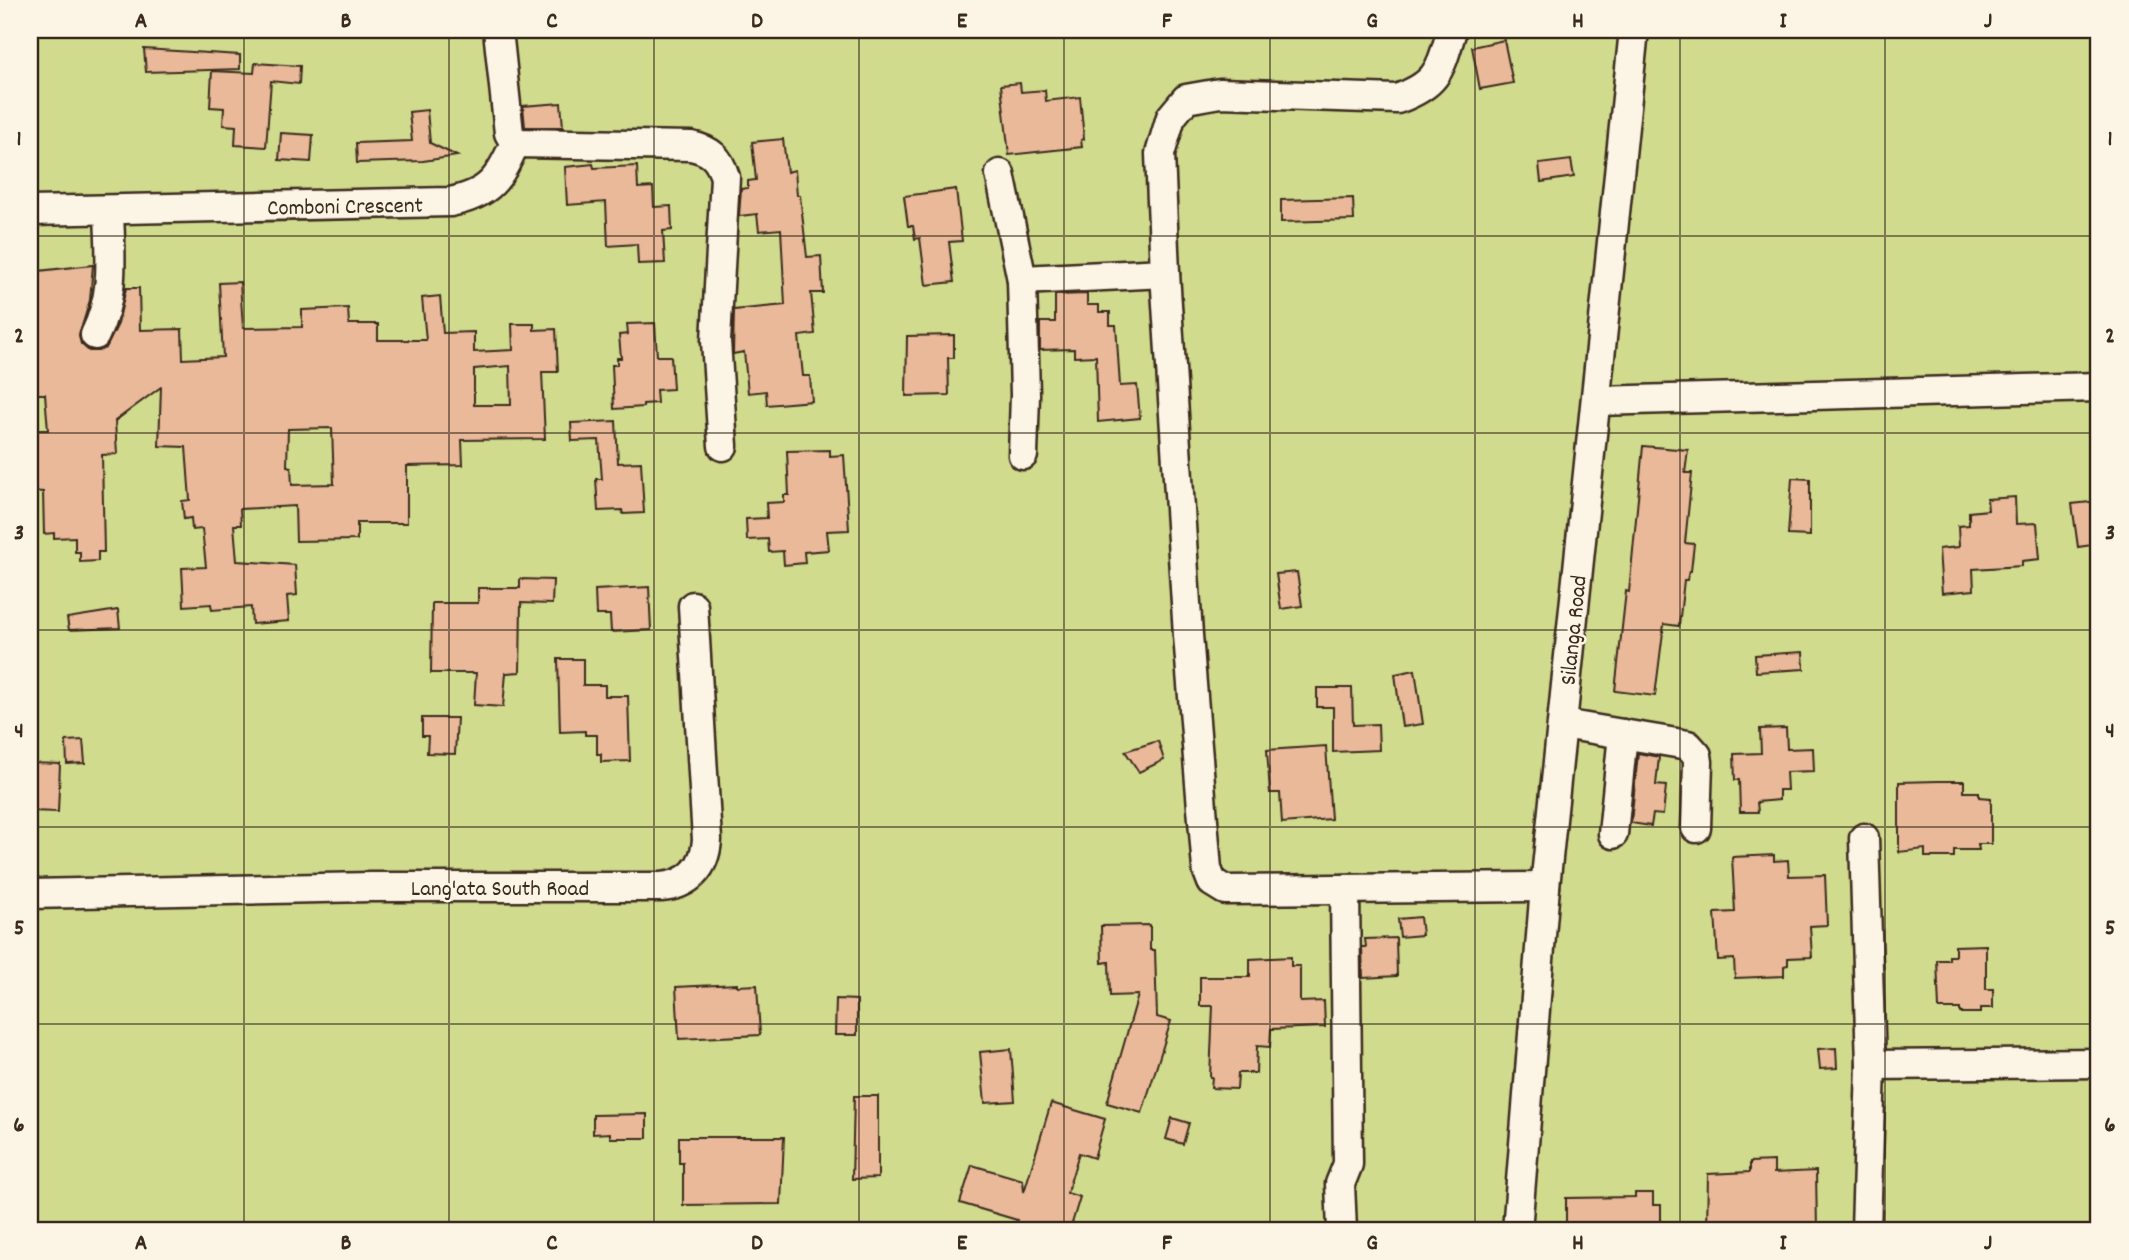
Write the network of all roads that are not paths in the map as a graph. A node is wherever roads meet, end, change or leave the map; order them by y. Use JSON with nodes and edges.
{"nodes":[{"id":1,"x":498,"y":30,"type":"edge"},
{"id":2,"x":1452,"y":30,"type":"edge"},
{"id":3,"x":1634,"y":30,"type":"edge"},
{"id":4,"x":515,"y":144,"type":"junction"},
{"id":5,"x":1000,"y":174,"type":"dead end"},
{"id":6,"x":109,"y":210,"type":"junction"},
{"id":7,"x":30,"y":211,"type":"edge"},
{"id":8,"x":1165,"y":273,"type":"junction"},
{"id":9,"x":1022,"y":280,"type":"junction"},
{"id":10,"x":95,"y":335,"type":"dead end"},
{"id":11,"x":2099,"y":387,"type":"edge"},
{"id":12,"x":1597,"y":401,"type":"junction"},
{"id":13,"x":723,"y":446,"type":"dead end"},
{"id":14,"x":1023,"y":455,"type":"dead end"},
{"id":15,"x":693,"y":606,"type":"dead end"},
{"id":16,"x":1563,"y":724,"type":"junction"},
{"id":17,"x":1623,"y":734,"type":"junction"},
{"id":18,"x":1696,"y":828,"type":"dead end"},
{"id":19,"x":1613,"y":834,"type":"dead end"},
{"id":20,"x":1864,"y":838,"type":"dead end"},
{"id":21,"x":1545,"y":887,"type":"junction"},
{"id":22,"x":1345,"y":889,"type":"junction"},
{"id":23,"x":30,"y":894,"type":"edge"},
{"id":24,"x":2099,"y":1063,"type":"edge"},
{"id":25,"x":1871,"y":1065,"type":"junction"},
{"id":26,"x":1342,"y":1230,"type":"edge"},
{"id":27,"x":1517,"y":1230,"type":"edge"},
{"id":28,"x":1866,"y":1230,"type":"edge"}],
"edges":[{"from":1,"to":4,"type":"street"},
{"from":2,"to":8,"type":"street"},
{"from":3,"to":12,"type":"street","name":"Silanga Road"},
{"from":4,"to":6,"type":"street","name":"Comboni Crescent"},
{"from":4,"to":13,"type":"street"},
{"from":5,"to":9,"type":"street"},
{"from":6,"to":7,"type":"street","name":"Comboni Crescent"},
{"from":6,"to":10,"type":"street"},
{"from":8,"to":9,"type":"street"},
{"from":8,"to":22,"type":"street"},
{"from":9,"to":14,"type":"street"},
{"from":11,"to":12,"type":"street"},
{"from":12,"to":16,"type":"street","name":"Silanga Road"},
{"from":15,"to":23,"type":"street","name":"Lang'ata South Road"},
{"from":16,"to":17,"type":"street"},
{"from":16,"to":21,"type":"street","name":"Silanga Road"},
{"from":17,"to":18,"type":"street"},
{"from":17,"to":19,"type":"street"},
{"from":20,"to":25,"type":"street"},
{"from":21,"to":22,"type":"street"},
{"from":21,"to":27,"type":"street","name":"Silanga Road"},
{"from":22,"to":26,"type":"street"},
{"from":24,"to":25,"type":"street"},
{"from":25,"to":28,"type":"street"}]}
